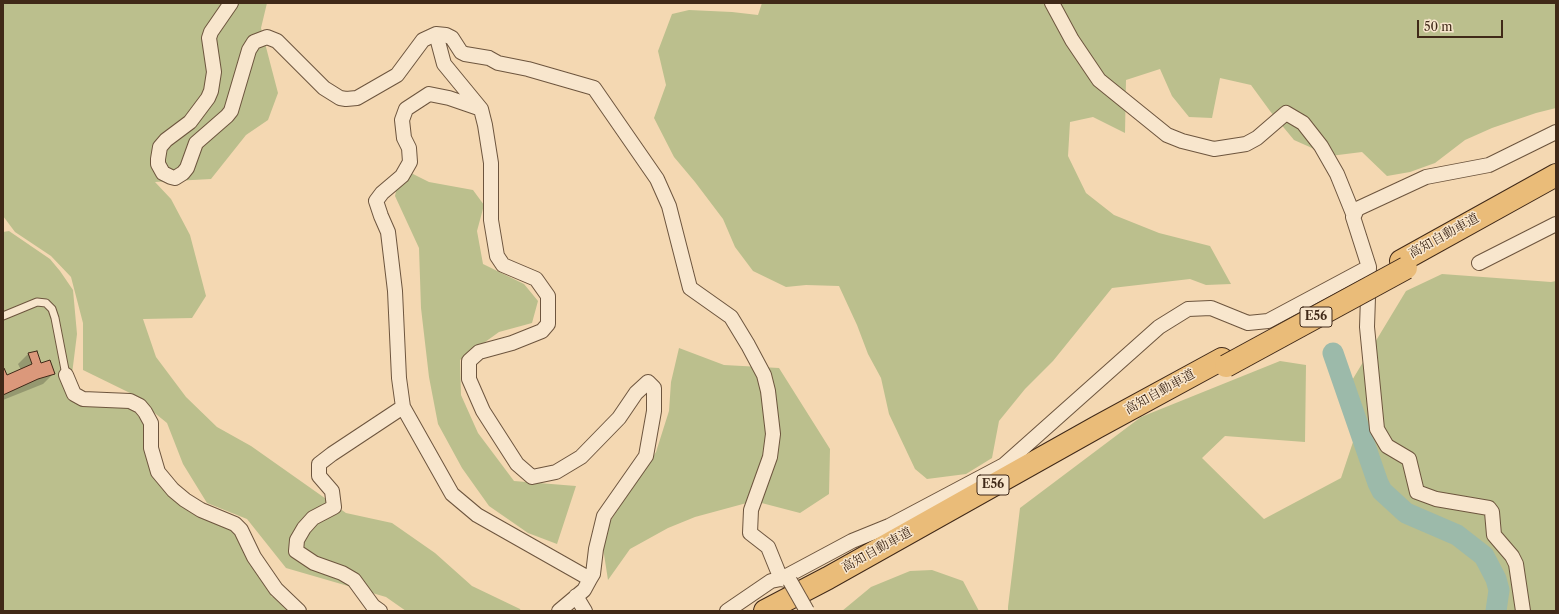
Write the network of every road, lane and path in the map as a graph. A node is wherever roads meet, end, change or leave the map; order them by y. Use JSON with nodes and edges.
{"nodes":[{"id":1,"x":231,"y":3,"type":"edge"},
{"id":2,"x":1052,"y":3,"type":"edge"},
{"id":3,"x":436,"y":34,"type":"junction"},
{"id":4,"x":481,"y":109,"type":"junction"},
{"id":5,"x":1556,"y":132,"type":"edge"},
{"id":6,"x":1556,"y":175,"type":"edge"},
{"id":7,"x":1556,"y":187,"type":"edge"},
{"id":8,"x":1354,"y":216,"type":"junction"},
{"id":9,"x":1556,"y":224,"type":"edge"},
{"id":10,"x":1479,"y":263,"type":"dead end"},
{"id":11,"x":1403,"y":264,"type":"junction"},
{"id":12,"x":1369,"y":267,"type":"junction"},
{"id":13,"x":3,"y":316,"type":"edge"},
{"id":14,"x":1224,"y":362,"type":"junction"},
{"id":15,"x":66,"y":375,"type":"joint"},
{"id":16,"x":403,"y":408,"type":"junction"},
{"id":17,"x":590,"y":579,"type":"junction"},
{"id":18,"x":786,"y":580,"type":"junction"},
{"id":19,"x":576,"y":596,"type":"junction"},
{"id":20,"x":299,"y":611,"type":"edge"},
{"id":21,"x":380,"y":611,"type":"edge"},
{"id":22,"x":559,"y":611,"type":"edge"},
{"id":23,"x":584,"y":611,"type":"edge"},
{"id":24,"x":727,"y":611,"type":"edge"},
{"id":25,"x":765,"y":611,"type":"edge"},
{"id":26,"x":786,"y":611,"type":"edge"},
{"id":27,"x":807,"y":611,"type":"edge"},
{"id":28,"x":1523,"y":611,"type":"edge"}],
"edges":[{"from":1,"to":3,"type":"street"},
{"from":2,"to":8,"type":"street"},
{"from":3,"to":4,"type":"street"},
{"from":3,"to":18,"type":"street"},
{"from":4,"to":16,"type":"street"},
{"from":4,"to":17,"type":"street"},
{"from":5,"to":8,"type":"street"},
{"from":6,"to":11,"type":"highway","name":"高知自動車道","number":"E56"},
{"from":7,"to":11,"type":"highway","name":"高知自動車道","number":"E56"},
{"from":8,"to":12,"type":"street"},
{"from":9,"to":10,"type":"street"},
{"from":11,"to":14,"type":"highway","name":"高知自動車道","number":"E56"},
{"from":12,"to":18,"type":"street"},
{"from":12,"to":28,"type":"street"},
{"from":13,"to":15,"type":"lane"},
{"from":14,"to":25,"type":"highway","name":"高知自動車道","number":"E56"},
{"from":14,"to":26,"type":"highway","name":"高知自動車道","number":"E56"},
{"from":15,"to":20,"type":"street"},
{"from":16,"to":17,"type":"street"},
{"from":16,"to":21,"type":"street"},
{"from":17,"to":19,"type":"street"},
{"from":18,"to":24,"type":"street"},
{"from":18,"to":27,"type":"street","bridge":true},
{"from":19,"to":22,"type":"street"},
{"from":19,"to":23,"type":"street"}]}
